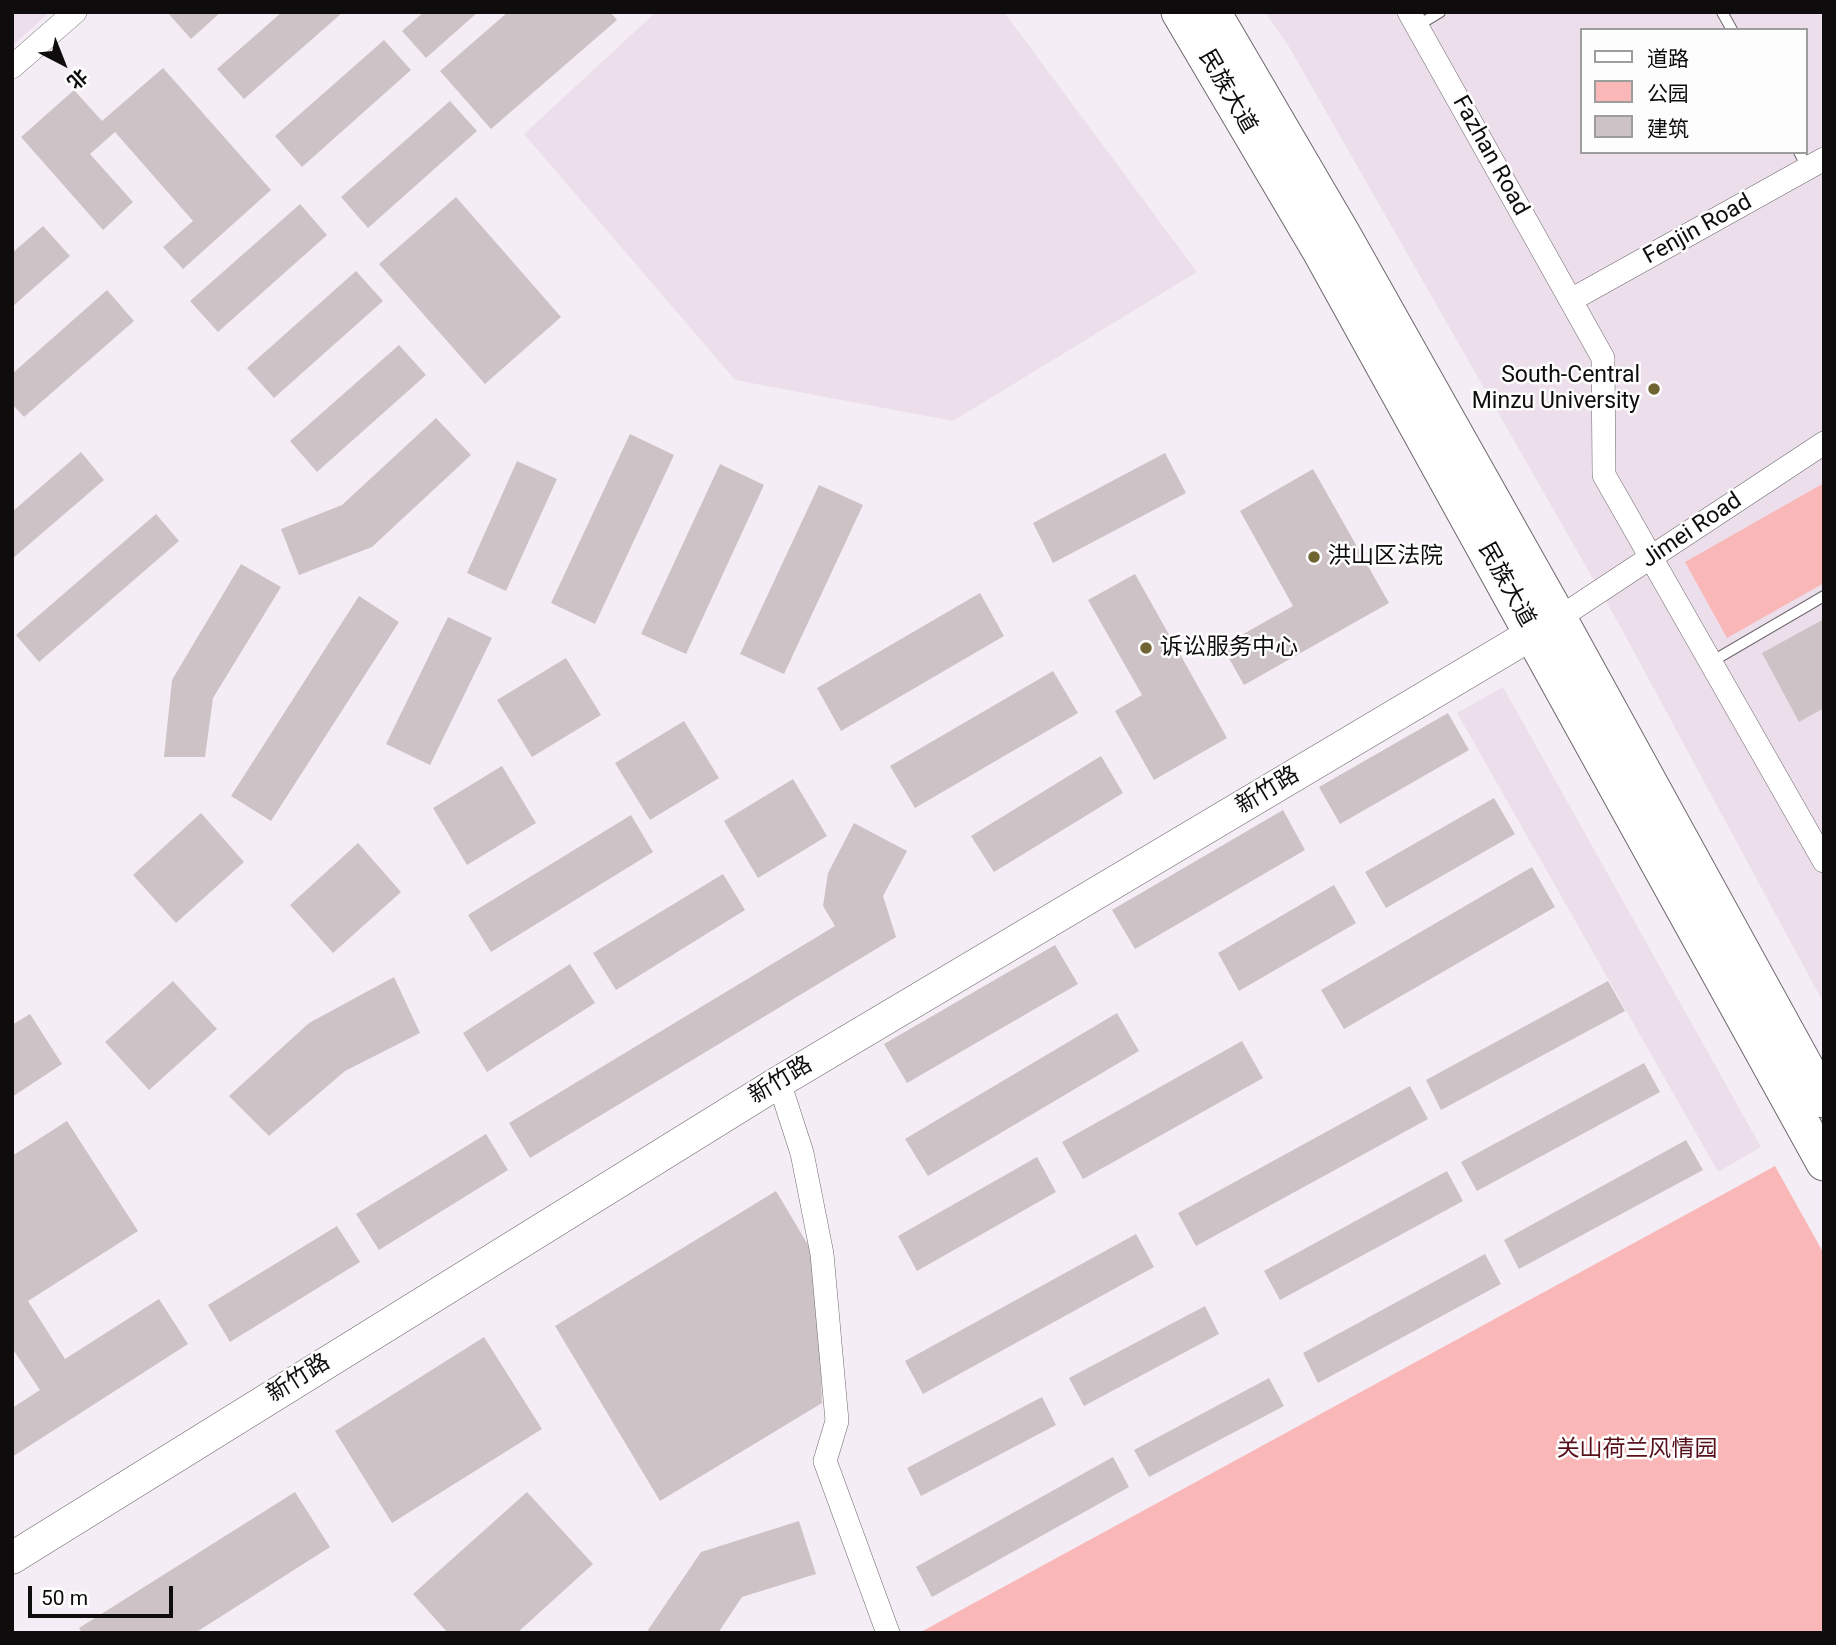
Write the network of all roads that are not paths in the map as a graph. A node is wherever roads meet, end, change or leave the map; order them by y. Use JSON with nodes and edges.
{"nodes":[{"id":1,"x":75,"y":12,"type":"edge"},
{"id":2,"x":1179,"y":12,"type":"edge"},
{"id":3,"x":1213,"y":12,"type":"edge"},
{"id":4,"x":1440,"y":12,"type":"edge"},
{"id":5,"x":1723,"y":12,"type":"edge"},
{"id":6,"x":1413,"y":19,"type":"edge"},
{"id":7,"x":1731,"y":28,"type":"edge"},
{"id":8,"x":12,"y":67,"type":"edge"},
{"id":9,"x":1810,"y":160,"type":"edge"},
{"id":10,"x":1571,"y":300,"type":"junction"},
{"id":11,"x":1824,"y":443,"type":"edge"},
{"id":12,"x":1652,"y":557,"type":"junction"},
{"id":13,"x":1824,"y":596,"type":"edge"},
{"id":14,"x":1546,"y":626,"type":"junction"},
{"id":15,"x":1711,"y":662,"type":"junction"},
{"id":16,"x":1824,"y":861,"type":"edge"},
{"id":17,"x":779,"y":1082,"type":"junction"},
{"id":18,"x":1824,"y":1100,"type":"edge"},
{"id":19,"x":1824,"y":1163,"type":"edge"},
{"id":20,"x":12,"y":1558,"type":"edge"},
{"id":21,"x":888,"y":1633,"type":"edge"}],
"edges":[{"from":1,"to":8,"type":"street"},
{"from":2,"to":14,"type":"main road","name":"民族大道"},
{"from":3,"to":14,"type":"main road","name":"民族大道"},
{"from":4,"to":6,"type":"lane"},
{"from":5,"to":7,"type":"lane"},
{"from":6,"to":10,"type":"street","name":"Fazhan Road"},
{"from":9,"to":10,"type":"street","name":"Fenjin Road"},
{"from":10,"to":12,"type":"street","name":"Fazhan Road"},
{"from":11,"to":12,"type":"street","name":"Jimei Road"},
{"from":12,"to":14,"type":"street","name":"Jimei Road"},
{"from":12,"to":15,"type":"street","name":"Fazhan Road"},
{"from":13,"to":15,"type":"lane"},
{"from":14,"to":17,"type":"main road","name":"新竹路"},
{"from":14,"to":18,"type":"main road","name":"民族大道"},
{"from":14,"to":19,"type":"main road","name":"民族大道"},
{"from":15,"to":16,"type":"street","name":"Fazhan Road"},
{"from":17,"to":20,"type":"main road","name":"新竹路"},
{"from":17,"to":21,"type":"street"}]}
